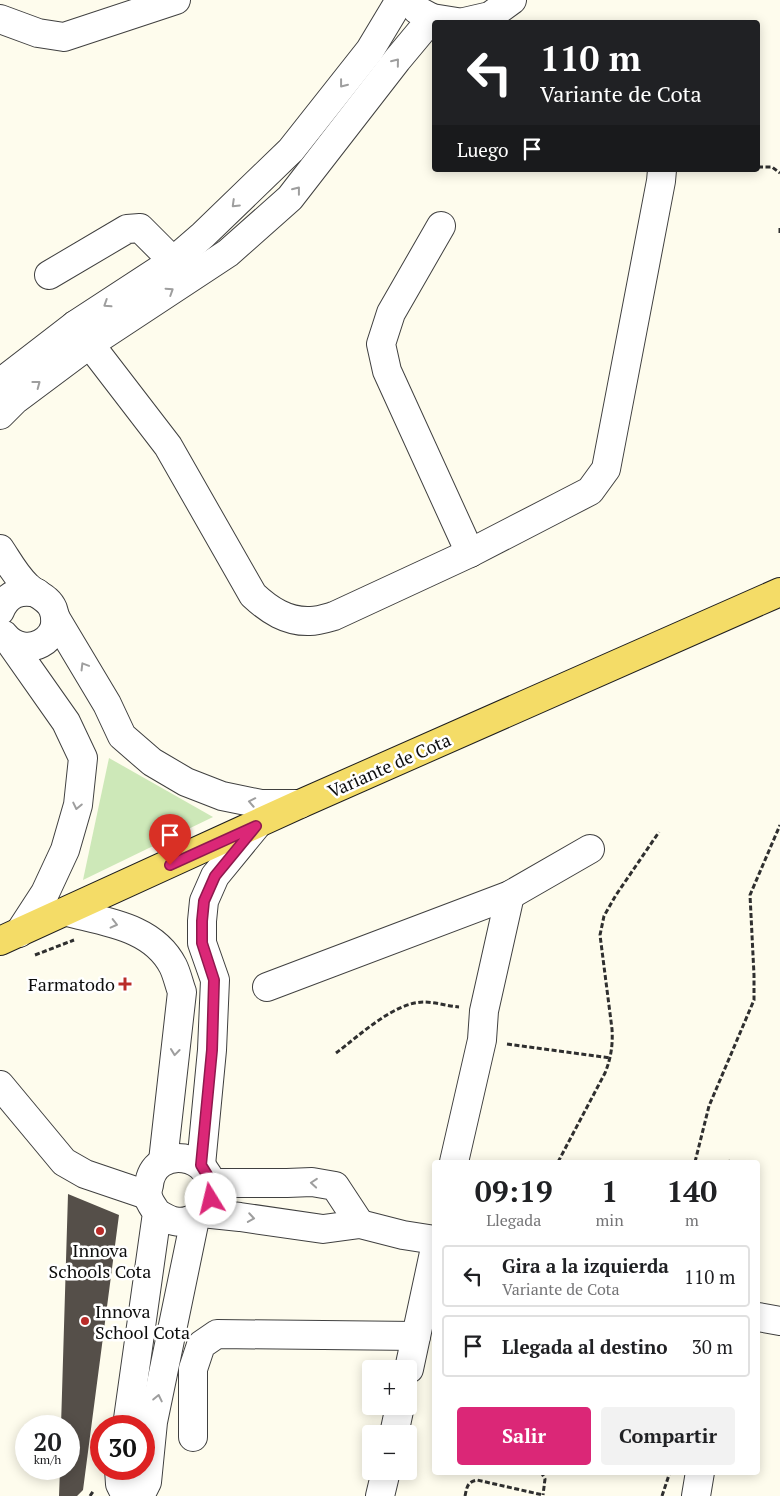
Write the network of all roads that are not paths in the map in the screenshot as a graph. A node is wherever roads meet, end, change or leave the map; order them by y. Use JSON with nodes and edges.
{"nodes":[{"id":1,"x":176,"y":0,"type":"edge"},
{"id":2,"x":400,"y":0,"type":"edge"},
{"id":3,"x":404,"y":0,"type":"edge"},
{"id":4,"x":512,"y":0,"type":"edge"},
{"id":5,"x":0,"y":19,"type":"edge"},
{"id":6,"x":444,"y":20,"type":"edge"},
{"id":7,"x":473,"y":20,"type":"edge"},
{"id":8,"x":432,"y":30,"type":"edge"},
{"id":9,"x":662,"y":172,"type":"edge"},
{"id":10,"x":440,"y":226,"type":"dead end"},
{"id":11,"x":173,"y":261,"type":"junction"},
{"id":12,"x":49,"y":275,"type":"dead end"},
{"id":13,"x":82,"y":335,"type":"junction"},
{"id":14,"x":0,"y":383,"type":"edge"},
{"id":15,"x":0,"y":415,"type":"edge"},
{"id":16,"x":0,"y":548,"type":"edge"},
{"id":17,"x":470,"y":553,"type":"junction"},
{"id":18,"x":780,"y":592,"type":"edge"},
{"id":19,"x":37,"y":593,"type":"junction"},
{"id":20,"x":55,"y":617,"type":"junction"},
{"id":21,"x":2,"y":627,"type":"edge"},
{"id":22,"x":122,"y":736,"type":"junction"},
{"id":23,"x":84,"y":758,"type":"junction"},
{"id":24,"x":300,"y":804,"type":"junction"},
{"id":25,"x":256,"y":826,"type":"junction"},
{"id":26,"x":590,"y":849,"type":"dead end"},
{"id":27,"x":510,"y":895,"type":"junction"},
{"id":28,"x":67,"y":912,"type":"junction"},
{"id":29,"x":9,"y":937,"type":"edge"},
{"id":30,"x":267,"y":987,"type":"dead end"},
{"id":31,"x":0,"y":1085,"type":"edge"},
{"id":32,"x":454,"y":1160,"type":"edge"},
{"id":33,"x":206,"y":1174,"type":"junction"},
{"id":34,"x":154,"y":1186,"type":"junction"},
{"id":35,"x":199,"y":1216,"type":"junction"},
{"id":36,"x":360,"y":1224,"type":"junction"},
{"id":37,"x":432,"y":1240,"type":"edge"},
{"id":38,"x":432,"y":1262,"type":"edge"},
{"id":39,"x":760,"y":1317,"type":"edge"},
{"id":40,"x":780,"y":1321,"type":"edge"},
{"id":41,"x":416,"y":1336,"type":"junction"},
{"id":42,"x":411,"y":1360,"type":"edge"},
{"id":43,"x":128,"y":1415,"type":"edge"},
{"id":44,"x":193,"y":1437,"type":"dead end"},
{"id":45,"x":700,"y":1475,"type":"edge"},
{"id":46,"x":120,"y":1480,"type":"edge"},
{"id":47,"x":384,"y":1480,"type":"edge"},
{"id":48,"x":126,"y":1496,"type":"edge"},
{"id":49,"x":140,"y":1496,"type":"edge"},
{"id":50,"x":380,"y":1496,"type":"edge"},
{"id":51,"x":696,"y":1496,"type":"edge"}],
"edges":[{"from":1,"to":5,"type":"street"},
{"from":2,"to":11,"type":"street","one_way":true},
{"from":3,"to":6,"type":"street"},
{"from":4,"to":7,"type":"street"},
{"from":13,"to":8,"type":"street","one_way":true},
{"from":9,"to":17,"type":"street"},
{"from":10,"to":17,"type":"street"},
{"from":11,"to":12,"type":"street"},
{"from":11,"to":13,"type":"street","one_way":true},
{"from":13,"to":14,"type":"street"},
{"from":15,"to":13,"type":"street","one_way":true},
{"from":13,"to":17,"type":"street"},
{"from":16,"to":19,"type":"street"},
{"from":18,"to":24,"type":"main road","name":"Variante de Cota"},
{"from":19,"to":20,"type":"street"},
{"from":19,"to":21,"type":"street"},
{"from":20,"to":21,"type":"street"},
{"from":22,"to":20,"type":"street","one_way":true},
{"from":21,"to":23,"type":"street"},
{"from":22,"to":23,"type":"street"},
{"from":24,"to":22,"type":"street","one_way":true},
{"from":23,"to":29,"type":"street","one_way":true},
{"from":24,"to":25,"type":"main road","name":"Variante de Cota"},
{"from":25,"to":28,"type":"main road","name":"Variante de Cota"},
{"from":25,"to":33,"type":"street"},
{"from":26,"to":27,"type":"street"},
{"from":27,"to":30,"type":"street"},
{"from":27,"to":32,"type":"street"},
{"from":28,"to":29,"type":"main road","name":"Variante de Cota"},
{"from":28,"to":34,"type":"street","one_way":true},
{"from":31,"to":34,"type":"street"},
{"from":33,"to":34,"type":"street"},
{"from":33,"to":35,"type":"street"},
{"from":36,"to":33,"type":"street","one_way":true},
{"from":34,"to":35,"type":"street"},
{"from":34,"to":43,"type":"street"},
{"from":35,"to":36,"type":"street","one_way":true},
{"from":49,"to":35,"type":"street","one_way":true},
{"from":36,"to":37,"type":"street"},
{"from":38,"to":41,"type":"street"},
{"from":39,"to":40,"type":"street"},
{"from":41,"to":42,"type":"street"},
{"from":41,"to":44,"type":"street"},
{"from":45,"to":51,"type":"street"},
{"from":46,"to":48,"type":"street"},
{"from":47,"to":50,"type":"street"}]}
